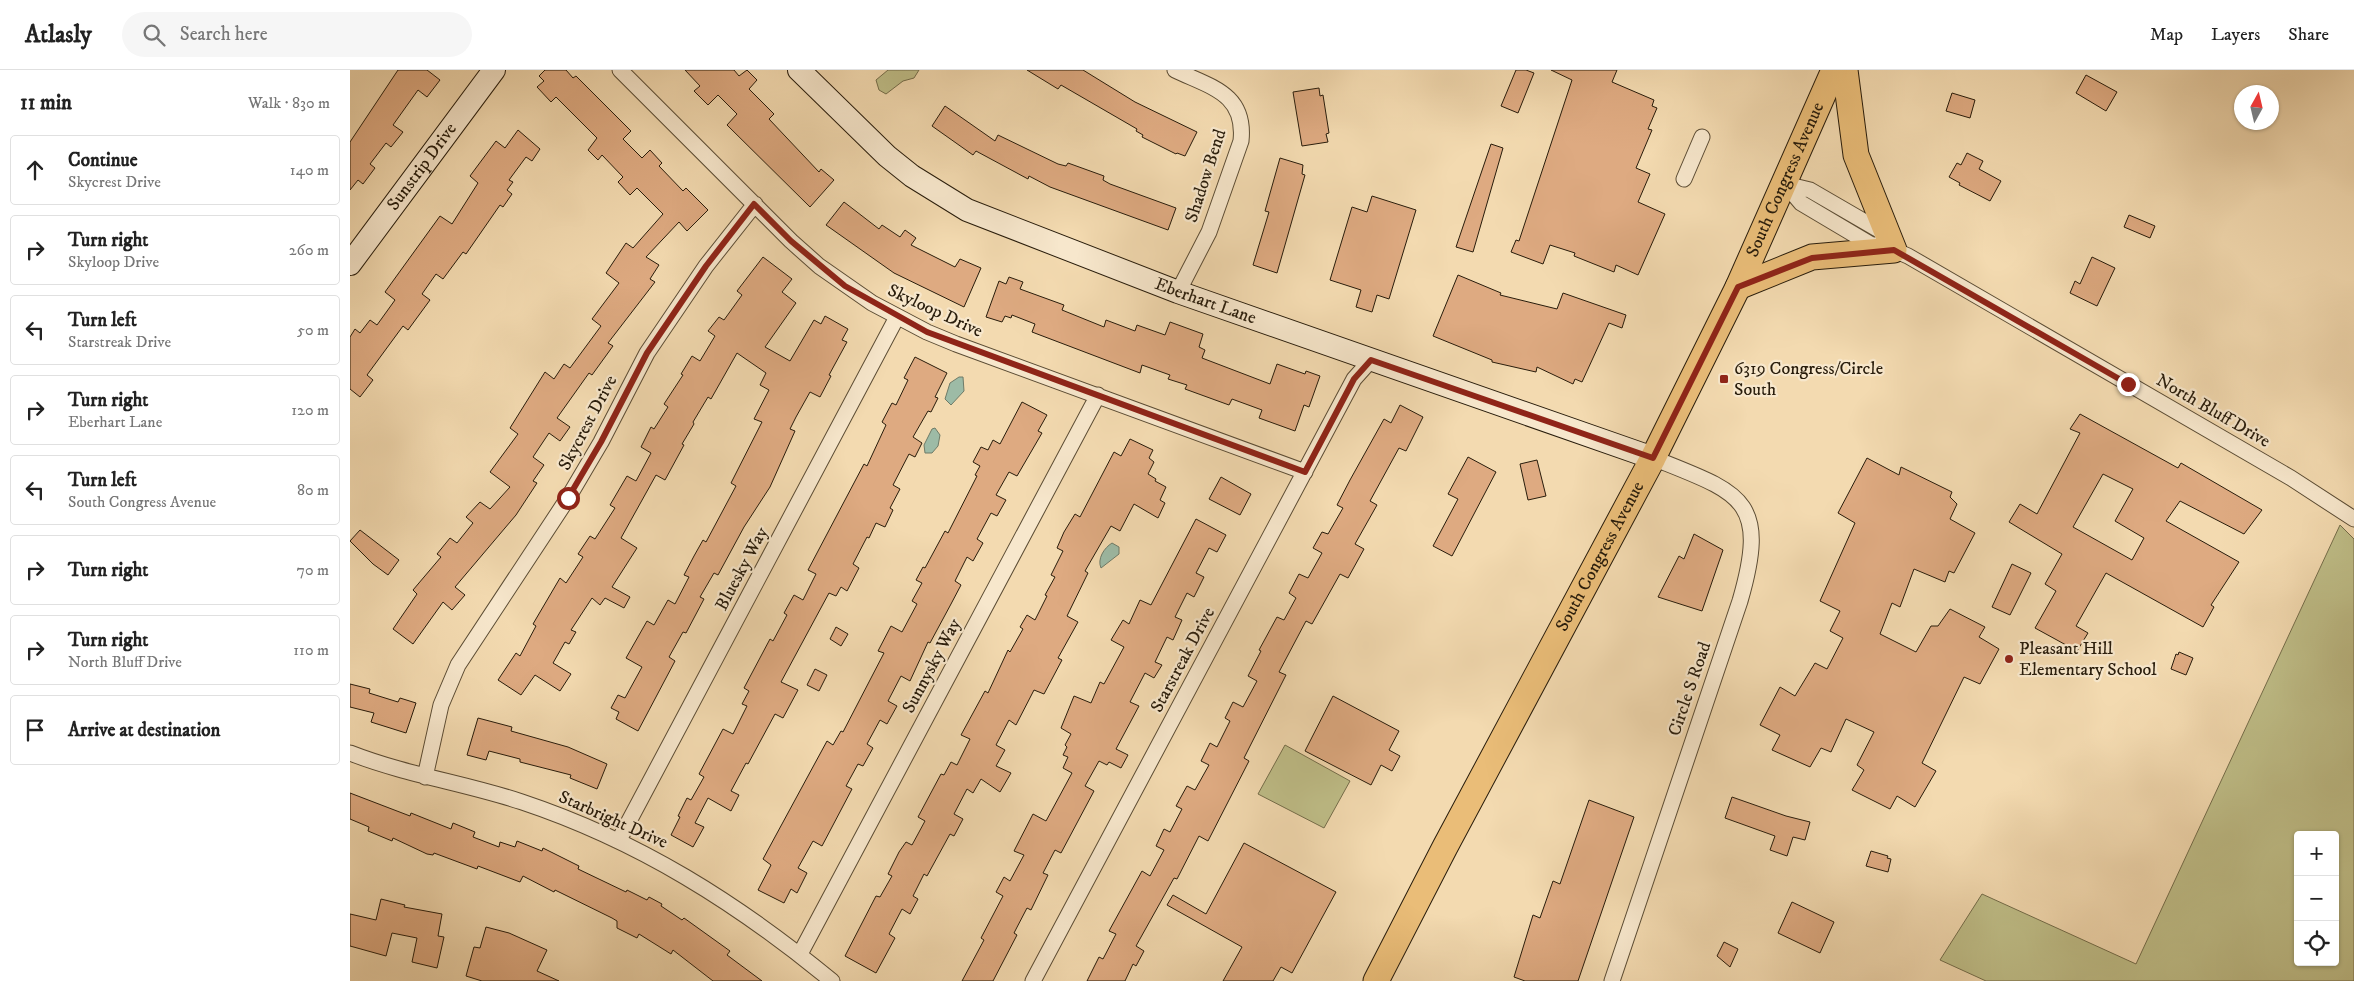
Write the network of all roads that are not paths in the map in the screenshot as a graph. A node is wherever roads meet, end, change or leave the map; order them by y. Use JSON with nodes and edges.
{"nodes":[{"id":1,"x":494,"y":70,"type":"edge"},
{"id":2,"x":620,"y":70,"type":"edge"},
{"id":3,"x":799,"y":70,"type":"edge"},
{"id":4,"x":1175,"y":70,"type":"edge"},
{"id":5,"x":1834,"y":70,"type":"edge"},
{"id":6,"x":1845,"y":70,"type":"edge"},
{"id":7,"x":1702,"y":137,"type":"dead end"},
{"id":8,"x":1684,"y":178,"type":"dead end"},
{"id":9,"x":1785,"y":184,"type":"junction"},
{"id":10,"x":754,"y":204,"type":"junction"},
{"id":11,"x":1894,"y":250,"type":"junction"},
{"id":12,"x":350,"y":264,"type":"edge"},
{"id":13,"x":1738,"y":287,"type":"junction"},
{"id":14,"x":1178,"y":292,"type":"junction"},
{"id":15,"x":897,"y":317,"type":"junction"},
{"id":16,"x":1371,"y":360,"type":"junction"},
{"id":17,"x":1098,"y":395,"type":"junction"},
{"id":18,"x":1653,"y":458,"type":"junction"},
{"id":19,"x":1305,"y":472,"type":"junction"},
{"id":20,"x":2354,"y":519,"type":"edge"},
{"id":21,"x":350,"y":753,"type":"edge"},
{"id":22,"x":425,"y":777,"type":"junction"},
{"id":23,"x":619,"y":840,"type":"junction"},
{"id":24,"x":800,"y":954,"type":"junction"},
{"id":25,"x":832,"y":981,"type":"edge"},
{"id":26,"x":1033,"y":981,"type":"edge"},
{"id":27,"x":1376,"y":981,"type":"edge"},
{"id":28,"x":1612,"y":981,"type":"edge"}],
"edges":[{"from":1,"to":12,"type":"street","name":"Sunstrip Drive"},
{"from":2,"to":10,"type":"street","name":"Skyloop Drive"},
{"from":3,"to":14,"type":"street","name":"Eberhart Lane"},
{"from":4,"to":14,"type":"street","name":"Shadow Bend"},
{"from":5,"to":9,"type":"main road","name":"South Congress Avenue"},
{"from":6,"to":11,"type":"main road"},
{"from":7,"to":8,"type":"street"},
{"from":9,"to":11,"type":"street","name":"North Bluff Drive"},
{"from":9,"to":13,"type":"main road","name":"South Congress Avenue"},
{"from":10,"to":15,"type":"street","name":"Skyloop Drive"},
{"from":10,"to":22,"type":"street","name":"Skycrest Drive"},
{"from":11,"to":13,"type":"main road"},
{"from":11,"to":20,"type":"street","name":"North Bluff Drive"},
{"from":13,"to":18,"type":"main road","name":"South Congress Avenue"},
{"from":14,"to":16,"type":"street","name":"Eberhart Lane"},
{"from":15,"to":17,"type":"street","name":"Skyloop Drive"},
{"from":15,"to":23,"type":"street","name":"Bluesky Way"},
{"from":16,"to":18,"type":"street","name":"Eberhart Lane"},
{"from":16,"to":19,"type":"street","name":"Starstreak Drive"},
{"from":17,"to":19,"type":"street","name":"Skyloop Drive"},
{"from":17,"to":24,"type":"street","name":"Sunnysky Way"},
{"from":18,"to":27,"type":"main road","name":"South Congress Avenue"},
{"from":18,"to":28,"type":"street","name":"Circle S Road"},
{"from":19,"to":26,"type":"street","name":"Starstreak Drive"},
{"from":21,"to":22,"type":"street","name":"Starbright Drive"},
{"from":22,"to":23,"type":"street","name":"Starbright Drive"},
{"from":23,"to":24,"type":"street","name":"Starbright Drive"},
{"from":24,"to":25,"type":"street","name":"Starbright Drive"}]}
